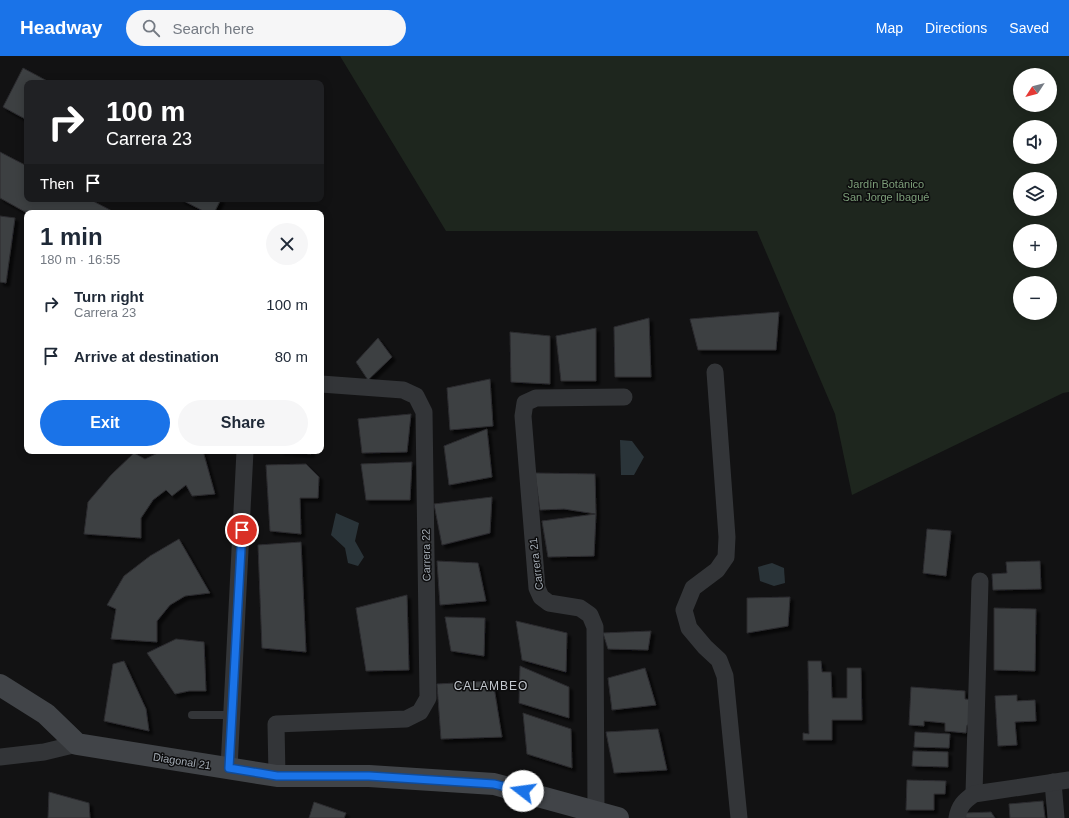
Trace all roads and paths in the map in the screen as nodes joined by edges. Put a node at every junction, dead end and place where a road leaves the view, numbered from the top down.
1 (715, 372) dead end
2 (324, 384) edge
3 (624, 397) dead end
4 (245, 454) edge
5 (980, 581) dead end
6 (0, 685) edge
7 (192, 715) dead end
8 (232, 715) junction
9 (77, 744) junction
10 (0, 757) edge
11 (229, 768) junction
12 (277, 776) junction
13 (1061, 781) edge
14 (974, 794) junction
15 (596, 811) junction
16 (618, 818) edge
17 (739, 818) edge
18 (957, 818) edge
19 (1056, 818) edge

1 - 17 street
2 - 12 street, Carrera 22
3 - 15 street, Carrera 21
4 - 8 street
5 - 14 street
6 - 9 street
7 - 8 lane
8 - 11 street
9 - 10 street
9 - 11 street, Diagonal 21
11 - 12 street, Diagonal 21
12 - 15 street, Diagonal 21
13 - 14 street
13 - 19 street
14 - 18 street
15 - 16 street, Diagonal 21

